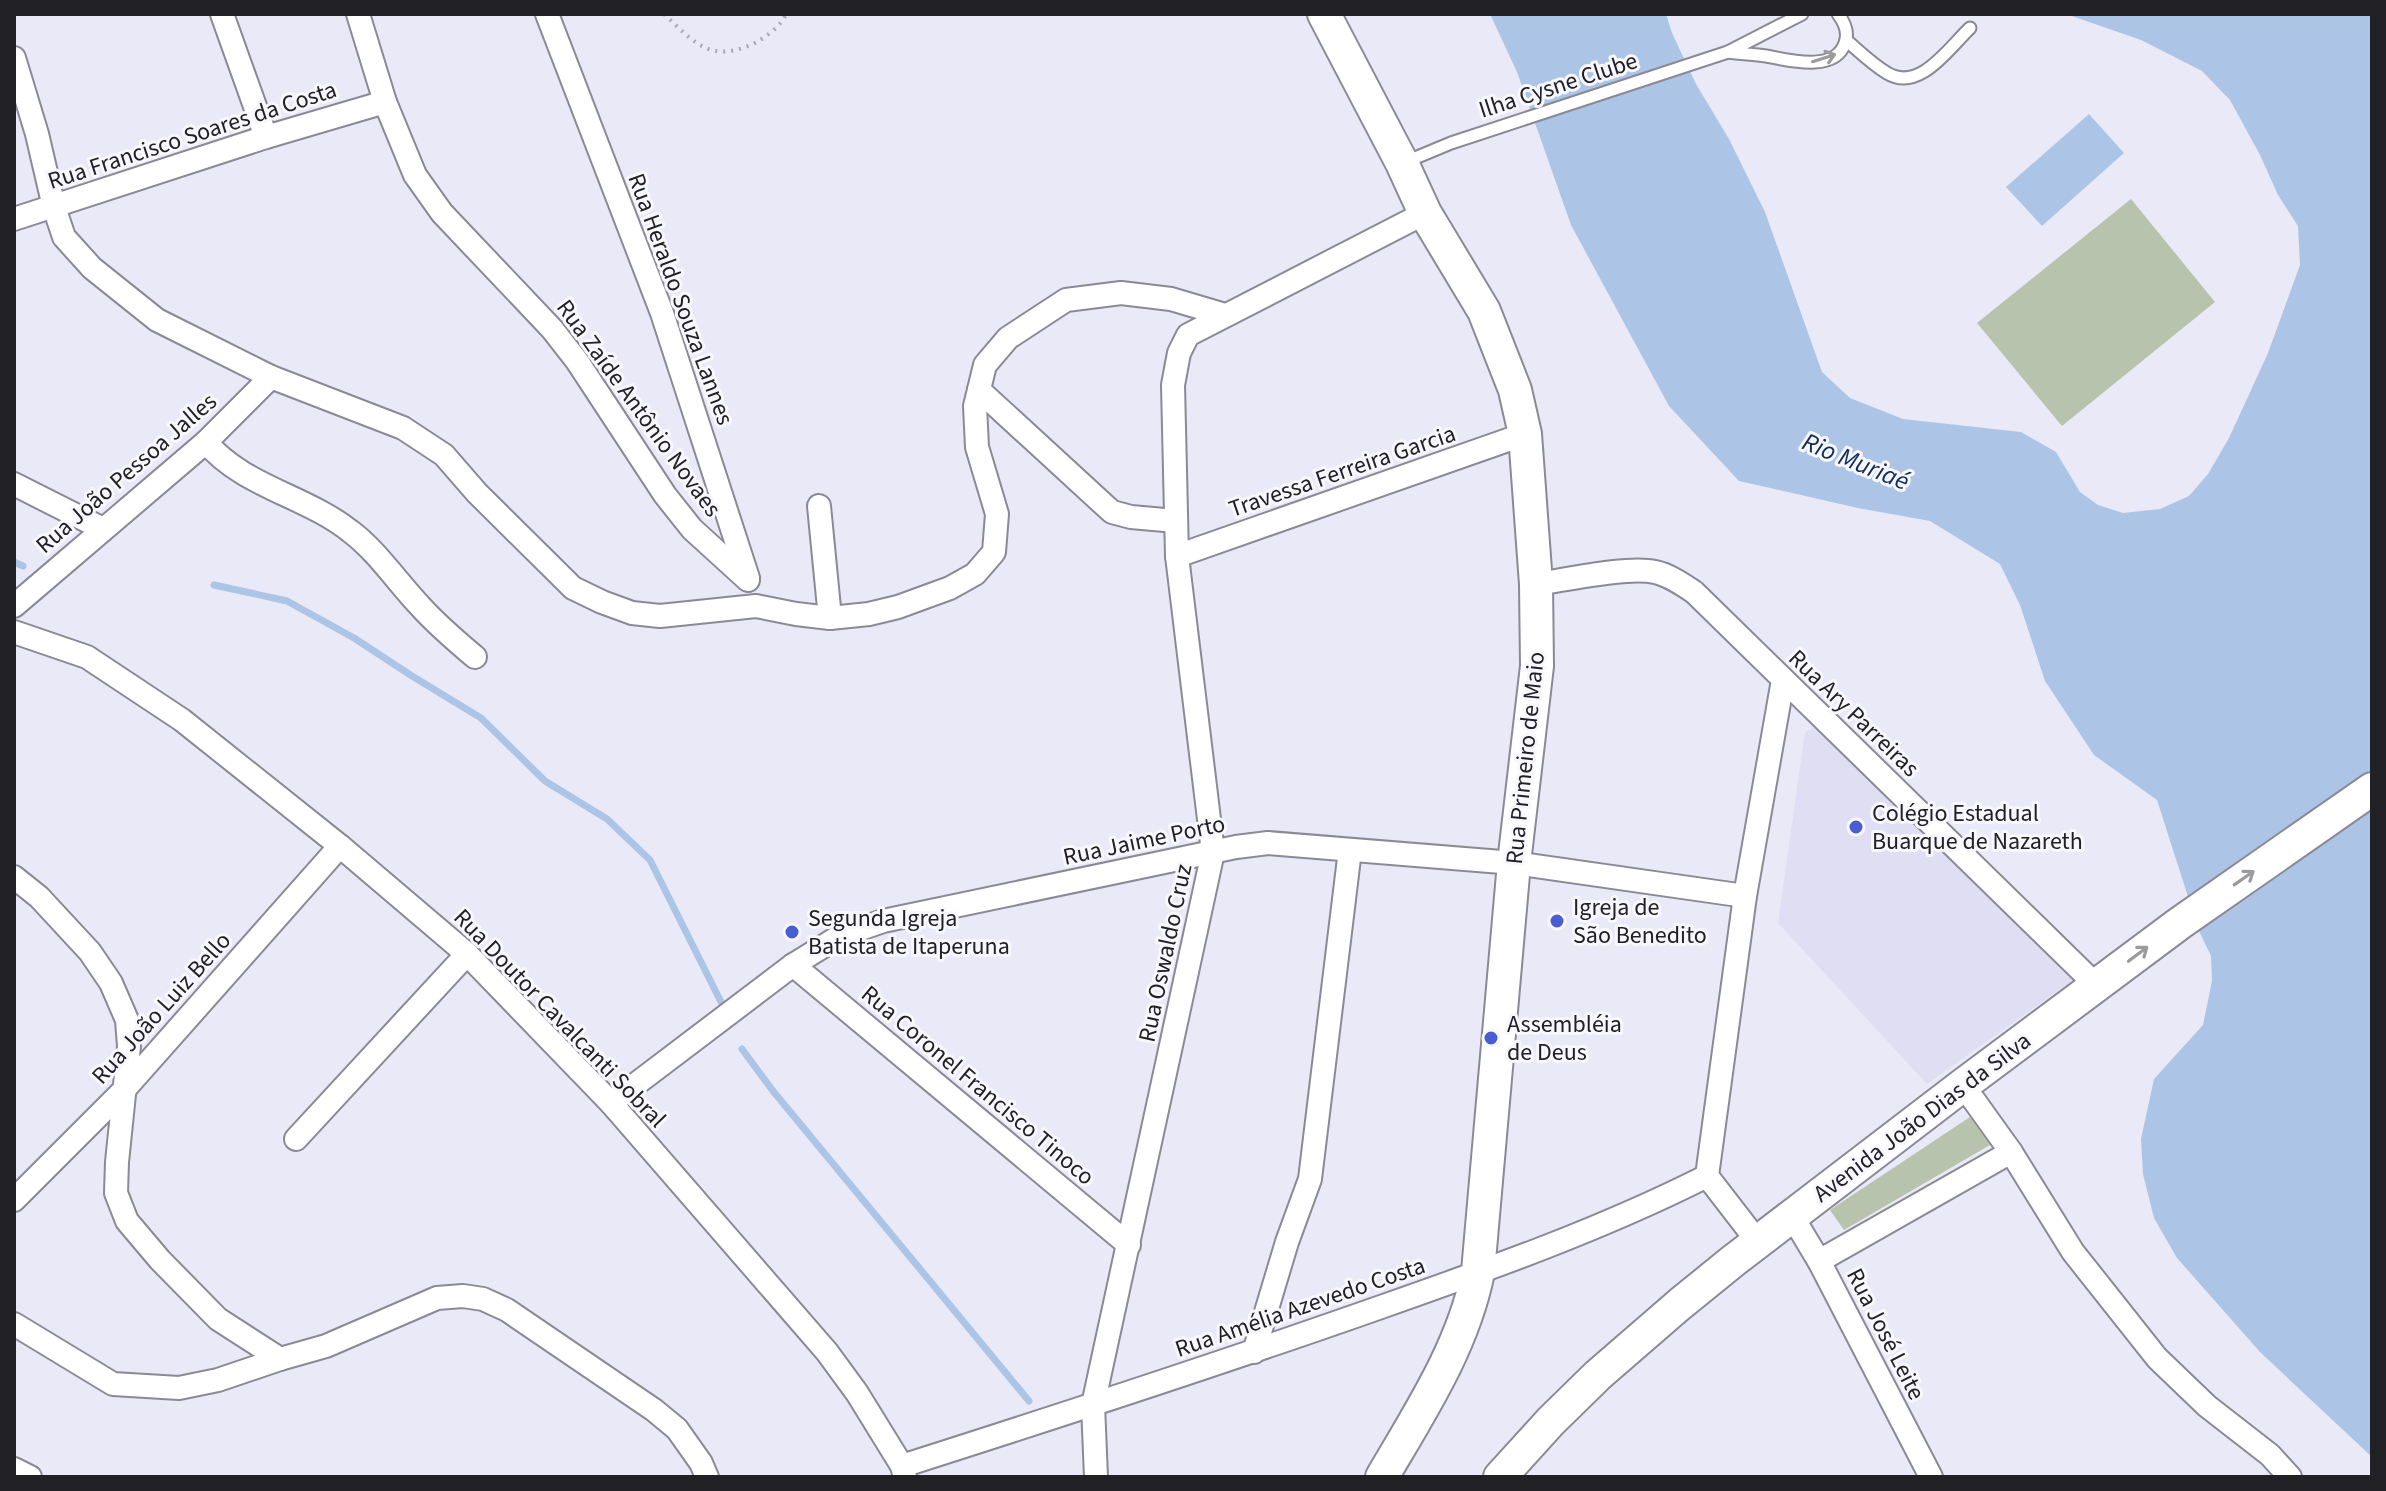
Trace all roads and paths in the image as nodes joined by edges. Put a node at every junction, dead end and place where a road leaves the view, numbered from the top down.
1 (222, 14) edge
2 (358, 14) edge
3 (547, 14) edge
4 (664, 14) edge
5 (786, 14) edge
6 (1324, 14) edge
7 (1802, 14) edge
8 (1838, 14) edge
9 (1970, 28) dead end
10 (1846, 40) junction
11 (1728, 52) junction
12 (14, 58) edge
13 (385, 102) junction
14 (266, 137) junction
15 (1402, 163) junction
16 (54, 207) junction
17 (1425, 213) junction
18 (14, 219) edge
19 (1225, 315) junction
20 (271, 377) junction
21 (979, 390) junction
22 (1525, 434) junction
23 (206, 442) junction
24 (14, 484) edge
25 (819, 506) dead end
26 (1176, 521) junction
27 (103, 529) junction
28 (1177, 556) junction
29 (748, 580) junction
30 (1536, 584) junction
31 (14, 606) edge
32 (756, 606) junction
33 (830, 618) junction
34 (14, 632) edge
35 (475, 657) dead end
36 (1783, 680) junction
37 (2372, 789) edge
38 (340, 846) junction
39 (1350, 850) junction
40 (1213, 852) junction
41 (1514, 863) junction
42 (14, 877) edge
43 (1745, 896) junction
44 (467, 954) junction
45 (793, 965) junction
46 (2096, 985) junction
47 (1963, 1085) junction
48 (123, 1091) junction
49 (611, 1103) junction
50 (296, 1139) dead end
51 (2011, 1152) junction
52 (1707, 1176) junction
53 (14, 1200) edge
54 (1792, 1216) junction
55 (1758, 1242) junction
56 (1129, 1245) junction
57 (1819, 1261) junction
58 (1478, 1272) junction
59 (14, 1324) edge
60 (1254, 1352) junction
61 (280, 1359) junction
62 (1093, 1405) junction
63 (14, 1469) edge
64 (904, 1471) edge
65 (1922, 1474) edge
66 (30, 1477) edge
67 (707, 1477) edge
68 (1096, 1477) edge
69 (1382, 1477) edge
70 (1500, 1477) edge
71 (2290, 1477) edge

1 - 14 street
2 - 13 street, Rua Zaíde Antônio Novaes
3 - 29 street, Rua Heraldo Souza Lannes
4 - 5 path
6 - 15 main road, Rua Primeiro de Maio
7 - 11 lane, Ilha Cysne Clube
8 - 10 lane
9 - 10 lane
11 -> 10 lane, Ilha Cysne Clube
11 - 15 lane, Ilha Cysne Clube
12 - 16 street
13 - 14 street, Rua Francisco Soares da Costa
13 - 29 street, Rua Zaíde Antônio Novaes
14 - 16 street, Rua Francisco Soares da Costa
15 - 17 main road, Rua Primeiro de Maio
16 - 18 street, Rua Francisco Soares da Costa
16 - 20 street
17 - 19 street, Rua Oswaldo Cruz
17 - 22 main road, Rua Primeiro de Maio
19 - 21 street
19 - 26 street, Rua Oswaldo Cruz
20 - 23 street, Rua João Pessoa Jalles
20 - 32 street
21 - 26 street
21 - 33 street
22 - 28 street, Travessa Ferreira Garcia
22 - 30 main road, Rua Primeiro de Maio
23 - 27 street, Rua João Pessoa Jalles
23 - 35 street
24 - 27 street
25 - 33 street
26 - 28 street, Rua Oswaldo Cruz
27 - 31 street, Rua João Pessoa Jalles
28 - 40 street, Rua Oswaldo Cruz
29 - 32 street, Rua Heraldo Souza Lannes
30 - 36 street, Rua Ary Parreiras
30 - 41 main road, Rua Primeiro de Maio
32 - 33 street
34 - 38 street, Rua Doutor Cavalcanti Sobral
36 - 43 street
36 - 46 street, Rua Ary Parreiras
46 -> 37 main road, Avenida João Dias da Silva
38 - 44 street, Rua Doutor Cavalcanti Sobral
38 - 48 street, Rua João Luiz Bello
39 - 40 street, Rua Jaime Porto
39 - 41 street, Rua Jaime Porto
39 - 60 street
40 - 45 street, Rua Jaime Porto
40 - 56 street, Rua Oswaldo Cruz
41 - 43 street, Rua Jaime Porto
41 - 58 main road, Rua Primeiro de Maio
42 - 48 street
43 - 52 street
44 - 49 street, Rua Doutor Cavalcanti Sobral
44 - 50 street
45 - 49 street, Rua Jaime Porto
45 - 56 street, Rua Coronel Francisco Tinoco
46 - 47 main road, Avenida João Dias da Silva
47 - 51 street
47 - 54 main road, Avenida João Dias da Silva
48 - 53 street, Rua João Luiz Bello
48 - 61 street
49 - 64 street, Rua Doutor Cavalcanti Sobral
51 - 57 street
51 - 71 street
52 - 55 street
52 - 58 street, Rua Amélia Azevedo Costa
54 - 55 main road, Avenida João Dias da Silva
54 - 57 street, Rua José Leite
55 - 70 main road, Avenida João Dias da Silva
56 - 62 street, Rua Oswaldo Cruz
57 - 65 street, Rua José Leite
58 - 60 street, Rua Amélia Azevedo Costa
58 - 69 main road, Rua Primeiro de Maio
59 - 61 street
60 - 62 street, Rua Amélia Azevedo Costa
61 - 67 street
62 - 64 street, Rua Amélia Azevedo Costa
62 - 68 street, Rua Oswaldo Cruz
63 - 66 street

